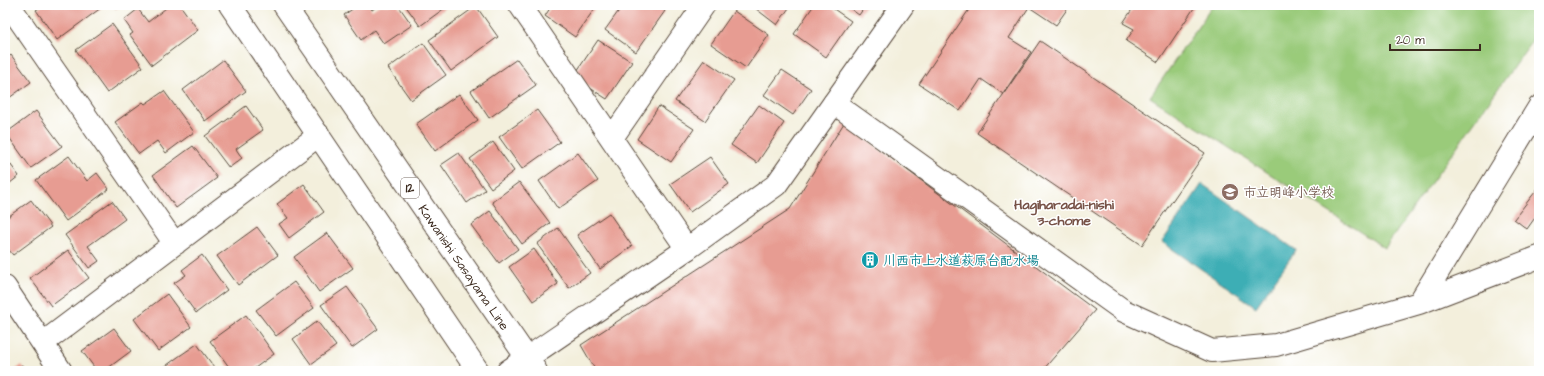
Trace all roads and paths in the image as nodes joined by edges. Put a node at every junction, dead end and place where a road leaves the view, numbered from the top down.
1 (9, 5) edge
2 (230, 5) edge
3 (284, 5) edge
4 (704, 5) edge
5 (903, 5) edge
6 (523, 6) edge
7 (834, 103) junction
8 (1539, 107) edge
9 (319, 135) junction
10 (612, 138) junction
11 (175, 244) junction
12 (687, 248) junction
13 (1539, 258) edge
14 (5, 287) edge
15 (1419, 303) junction
16 (43, 343) junction
17 (532, 365) edge
18 (61, 371) edge
19 (478, 371) edge
20 (508, 371) edge

1 - 11 street
2 - 9 street
3 - 17 street, Kawanishi Sasayama Line / 12
4 - 10 street
5 - 7 street
6 - 10 street
7 - 12 street
7 - 15 street
8 - 15 street
9 - 11 street
9 - 19 street
10 - 12 street
11 - 16 street
12 - 17 street
13 - 15 street
14 - 16 street
16 - 18 street
17 - 20 street

